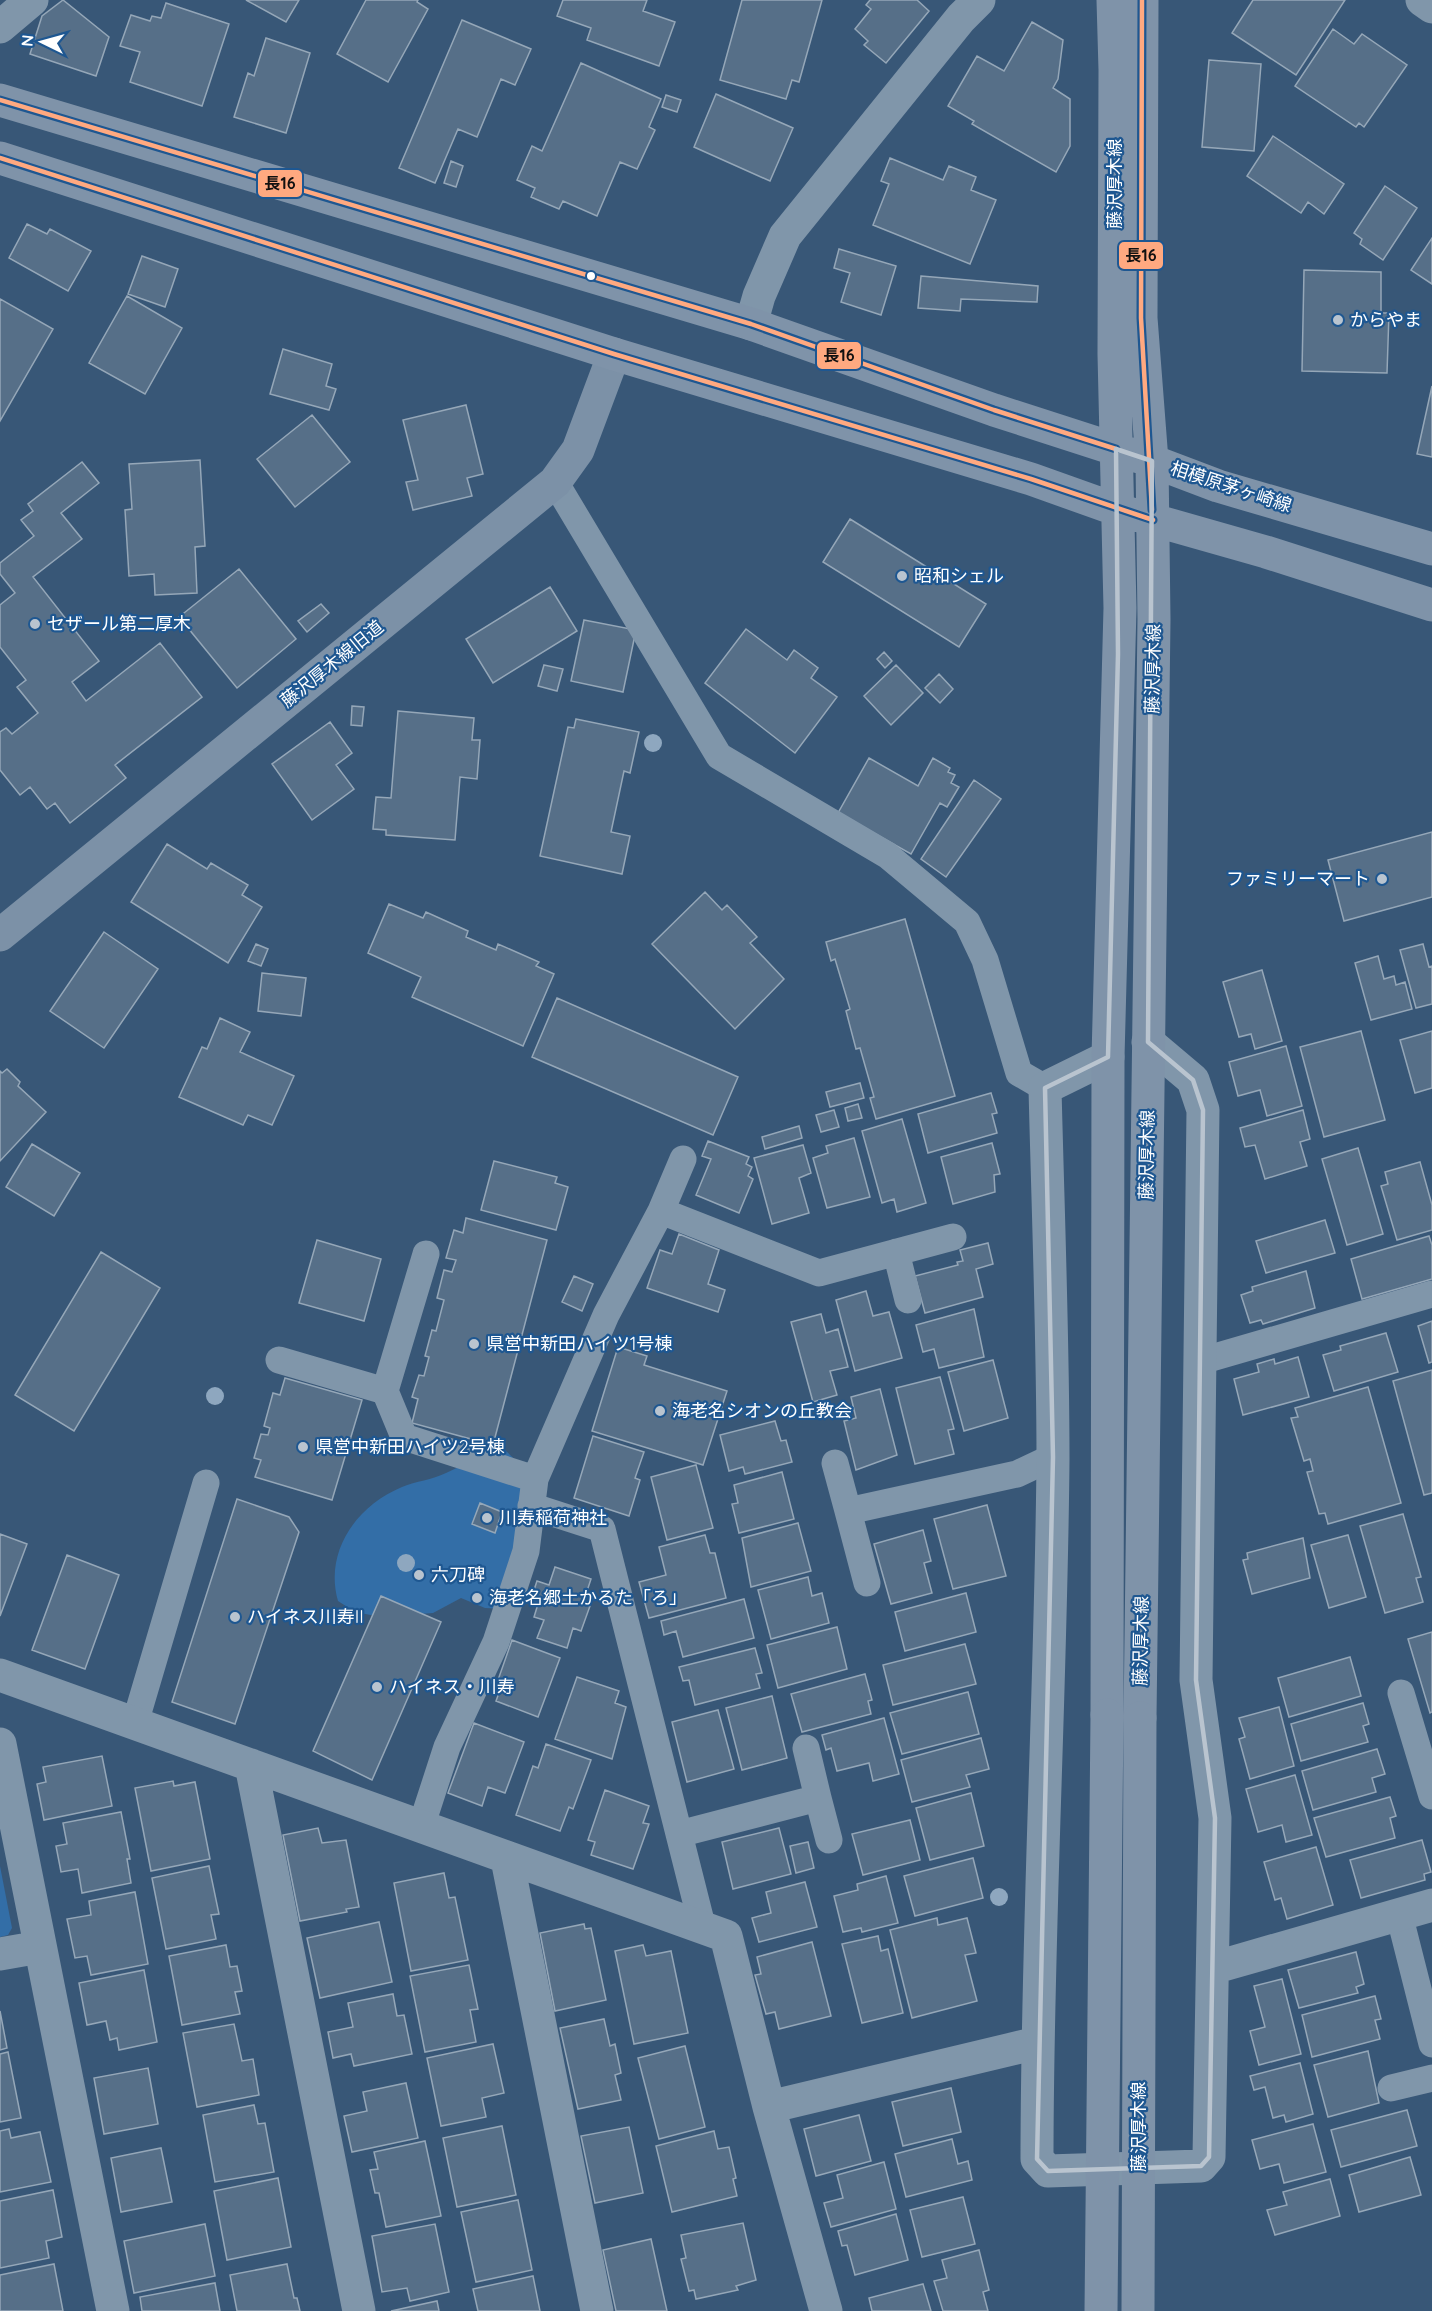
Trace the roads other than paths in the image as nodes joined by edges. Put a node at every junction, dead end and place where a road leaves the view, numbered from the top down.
1 (32, 0) edge
2 (980, 0) edge
3 (1113, 0) edge
4 (1142, 0) edge
5 (1422, 0) edge
6 (1432, 7) edge
7 (0, 27) edge
8 (0, 100) edge
9 (0, 158) edge
10 (751, 324) junction
11 (614, 354) junction
12 (1116, 449) junction
13 (1152, 461) junction
14 (555, 482) junction
15 (1118, 510) junction
16 (1153, 520) junction
17 (1432, 549) edge
18 (1432, 605) edge
19 (0, 935) edge
20 (1148, 1042) junction
21 (1108, 1058) junction
22 (1045, 1088) junction
23 (683, 1159) dead end
24 (661, 1211) junction
25 (953, 1237) dead end
26 (896, 1252) junction
27 (426, 1254) dead end
28 (1432, 1294) edge
29 (908, 1300) dead end
30 (279, 1360) dead end
31 (1201, 1361) junction
32 (385, 1391) junction
33 (1053, 1458) junction
34 (835, 1463) dead end
35 (535, 1479) junction
36 (206, 1483) dead end
37 (531, 1506) junction
38 (848, 1511) junction
39 (867, 1583) dead end
40 (0, 1675) edge
41 (1401, 1693) dead end
42 (135, 1723) junction
43 (0, 1744) edge
44 (806, 1748) dead end
45 (1426, 1757) edge
46 (251, 1765) junction
47 (1432, 1796) edge
48 (818, 1798) junction
49 (421, 1827) junction
50 (679, 1834) junction
51 (828, 1840) dead end
52 (507, 1859) junction
53 (1432, 1905) edge
54 (1399, 1914) junction
55 (703, 1929) junction
56 (40, 1947) junction
57 (0, 1954) edge
58 (1213, 1968) junction
59 (1036, 2043) junction
60 (1432, 2044) edge
61 (1432, 2078) edge
62 (1391, 2088) dead end
63 (769, 2107) junction
64 (113, 2311) edge
65 (359, 2311) edge
66 (597, 2311) edge
67 (826, 2311) edge
68 (1101, 2311) edge
69 (1138, 2311) edge

1 - 7 street
2 - 10 street
3 - 12 main road, 藤沢厚木線
4 - 13 main road, 藤沢厚木線
5 - 6 street
8 - 10 main road, 相模原茅ヶ崎線
9 - 11 main road
10 - 12 main road, 相模原茅ヶ崎線
11 - 14 street, 藤沢厚木線旧道
11 - 15 main road
12 - 13 main road, 相模原茅ヶ崎線
12 - 15 main road, 藤沢厚木線
13 - 16 main road, 藤沢厚木線
13 - 17 main road, 相模原茅ヶ崎線
14 - 19 street, 藤沢厚木線旧道
14 - 22 lane
15 - 16 main road
15 - 21 main road, 藤沢厚木線
16 - 18 main road
16 - 20 main road, 藤沢厚木線
20 - 31 street
20 - 69 main road, 藤沢厚木線, bridge
21 - 22 street
21 - 68 main road, 藤沢厚木線, bridge
22 - 33 street
23 - 24 lane
24 - 26 lane
24 - 35 lane
25 - 26 lane
26 - 29 lane
27 - 32 lane
28 - 31 lane
30 - 32 lane
31 - 58 street
32 - 35 lane
33 - 38 lane
33 - 59 street
34 - 38 lane
35 - 37 lane
36 - 42 lane
37 - 49 lane
37 - 50 lane
38 - 39 lane
40 - 42 street
41 - 45 lane
42 - 46 street
43 - 56 street
44 - 48 lane
45 - 47 lane
46 - 49 street
46 - 65 street
48 - 50 lane
48 - 51 lane
49 - 52 street
50 - 55 lane
52 - 55 street
52 - 66 street
53 - 54 street
54 - 58 street
54 - 60 lane
55 - 63 street
56 - 57 street
56 - 64 street
58 - 59 street
59 - 63 street
61 - 62 lane
63 - 67 street

